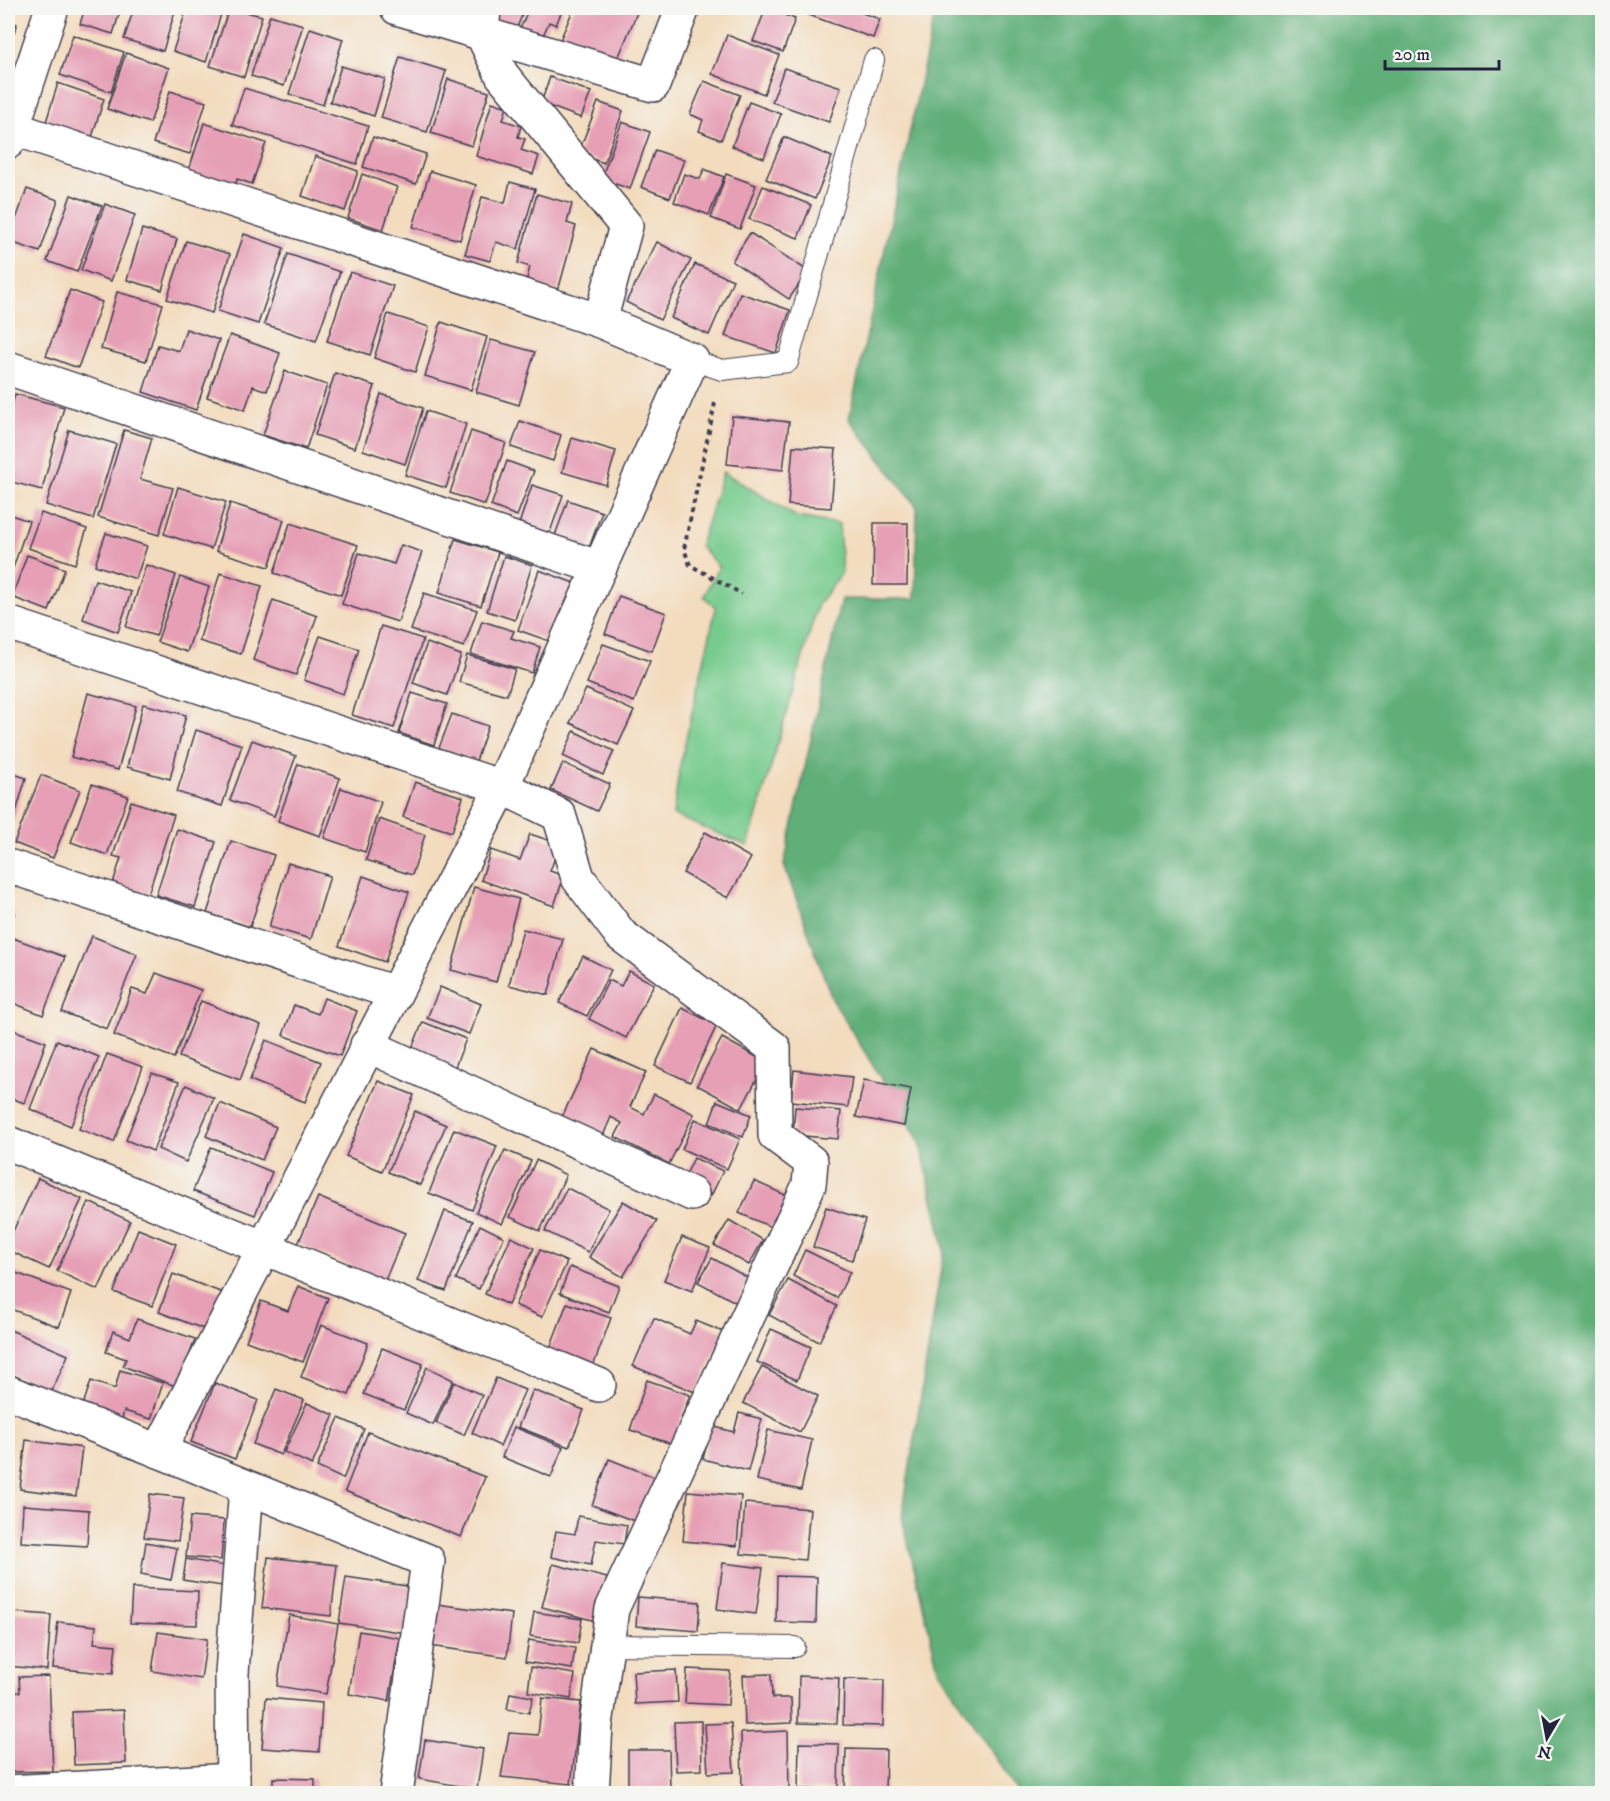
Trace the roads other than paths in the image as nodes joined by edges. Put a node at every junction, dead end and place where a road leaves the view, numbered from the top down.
1 (52, 8) edge
2 (397, 8) edge
3 (683, 8) edge
4 (483, 21) edge
5 (874, 60) dead end
6 (10, 135) edge
7 (600, 321) junction
8 (707, 365) junction
9 (8, 368) edge
10 (600, 568) junction
11 (8, 623) edge
12 (502, 787) junction
13 (8, 866) edge
14 (395, 993) junction
15 (368, 1045) junction
16 (8, 1143) edge
17 (692, 1194) dead end
18 (264, 1246) junction
19 (599, 1385) dead end
20 (8, 1392) edge
21 (159, 1451) junction
22 (246, 1487) junction
23 (607, 1645) junction
24 (795, 1647) dead end
25 (233, 1787) edge
26 (59, 1791) edge
27 (8, 1792) edge
28 (396, 1794) edge
29 (592, 1794) edge

1 - 6 street
2 - 4 street
3 - 4 street
4 - 7 street
5 - 8 lane
6 - 7 street
7 - 8 street
8 - 10 street
9 - 10 street
10 - 12 street
11 - 12 street
12 - 14 street
12 - 23 street
13 - 14 street
14 - 15 street
15 - 17 street
15 - 18 street
16 - 18 street
18 - 19 street
18 - 21 street
20 - 21 street
21 - 22 street
22 - 25 street
22 - 28 street
23 - 24 lane
23 - 29 street
25 - 26 street
26 - 27 street

